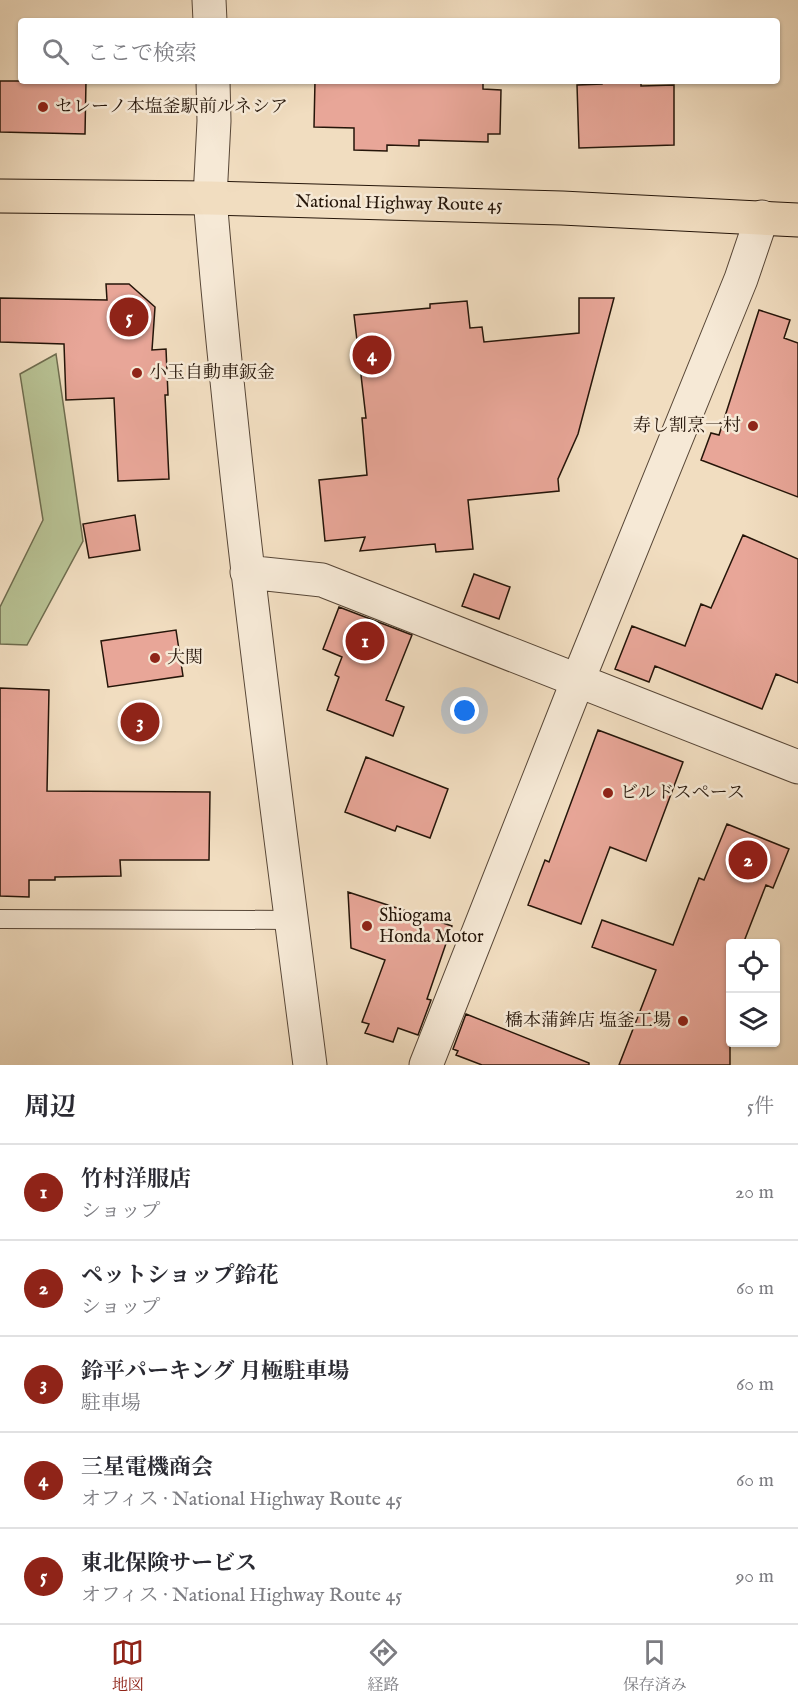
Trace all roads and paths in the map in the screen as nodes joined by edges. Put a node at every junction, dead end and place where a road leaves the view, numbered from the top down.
1 (209, 0) edge
2 (210, 18) edge
3 (213, 84) edge
4 (0, 196) edge
5 (210, 198) junction
6 (762, 217) junction
7 (798, 220) edge
8 (247, 572) junction
9 (578, 680) junction
10 (798, 767) edge
11 (0, 919) edge
12 (291, 920) junction
13 (310, 1065) edge
14 (426, 1065) edge

1 - 2 street
3 - 5 street
4 - 5 highway, National Highway Route 45
5 - 6 highway, National Highway Route 45
5 - 8 street
6 - 7 highway, National Highway Route 45
6 - 9 street
8 - 9 street
8 - 12 street
9 - 10 street
9 - 14 street
11 - 12 lane
12 - 13 street

